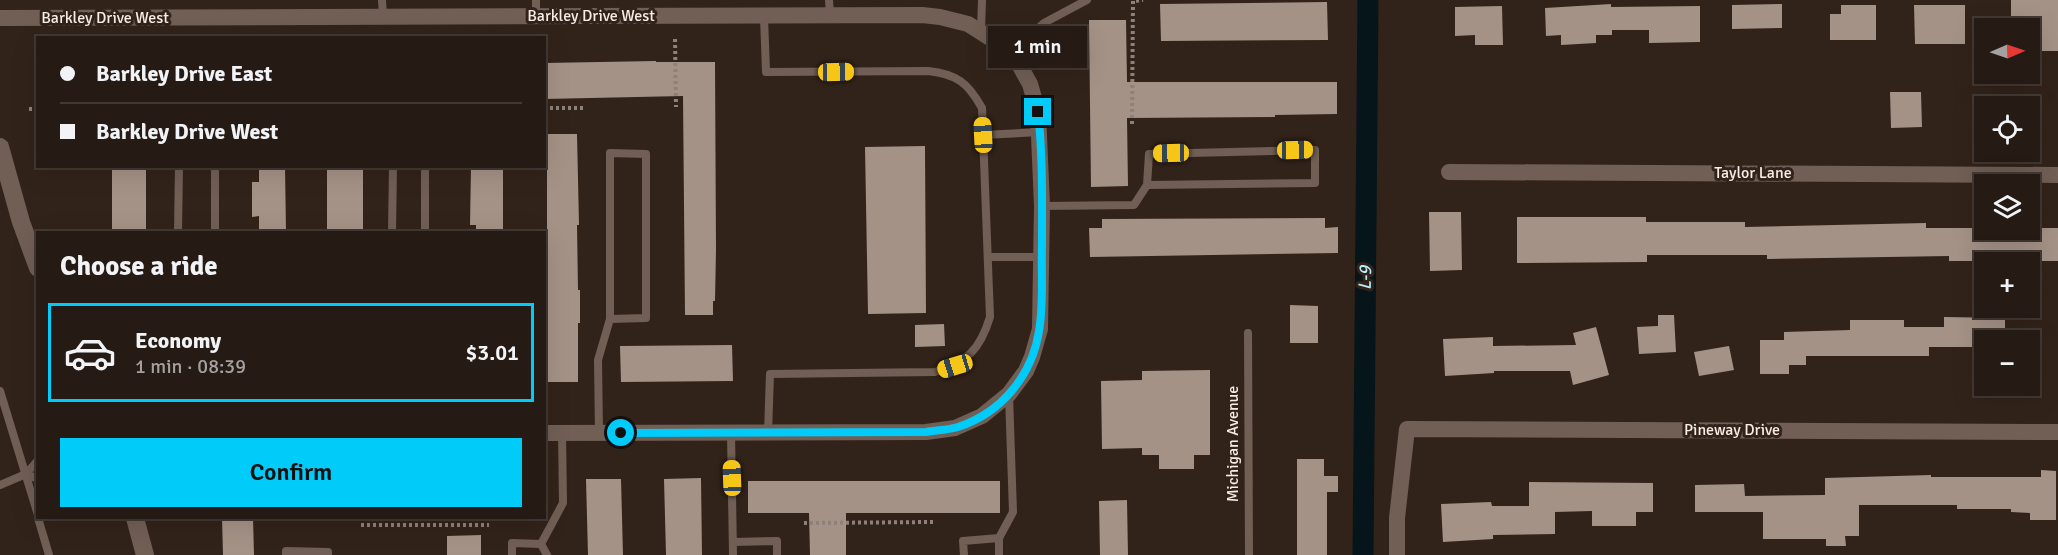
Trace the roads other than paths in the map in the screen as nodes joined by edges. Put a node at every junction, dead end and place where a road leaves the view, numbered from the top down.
1 (382, 0) edge
2 (982, 0) edge
3 (1087, 0) edge
4 (536, 8) edge
5 (829, 8) edge
6 (764, 16) junction
7 (383, 17) junction
8 (0, 18) edge
9 (981, 31) junction
10 (1012, 52) junction
11 (1040, 132) junction
12 (983, 135) junction
13 (0, 147) edge
14 (179, 168) edge
15 (215, 168) edge
16 (393, 168) edge
17 (425, 168) edge
18 (1449, 172) dead end
19 (2058, 175) edge
20 (1147, 185) junction
21 (1042, 206) junction
22 (178, 231) edge
23 (215, 231) edge
24 (392, 231) edge
25 (425, 231) edge
26 (988, 257) junction
27 (1041, 257) junction
28 (36, 263) edge
29 (610, 319) junction
30 (1248, 333) dead end
31 (0, 391) edge
32 (1009, 394) junction
33 (768, 432) junction
34 (2058, 432) edge
35 (546, 433) edge
36 (562, 433) junction
37 (599, 433) junction
38 (731, 433) junction
39 (36, 462) edge
40 (26, 474) junction
41 (36, 478) edge
42 (0, 485) edge
43 (36, 509) edge
44 (39, 519) edge
45 (135, 519) edge
46 (999, 538) junction
47 (733, 542) junction
48 (541, 544) junction
49 (49, 555) edge
50 (145, 555) edge
51 (286, 555) edge
52 (328, 555) edge
53 (512, 555) edge
54 (547, 555) edge
55 (734, 555) edge
56 (777, 555) edge
57 (964, 555) edge
58 (999, 555) edge
59 (1249, 555) edge
60 (1398, 555) edge

1 - 7 lane
2 - 9 lane
3 - 10 lane
4 - 6 street, Barkley Drive West
4 - 7 street, Barkley Drive West
5 - 6 street, Barkley Drive West
5 - 9 street, Barkley Drive West
6 - 12 lane
7 - 8 street, Barkley Drive West
9 - 10 street, Barkley Drive West
10 - 11 street, Barkley Drive West
11 - 12 lane
11 - 21 street, Barkley Drive West
12 - 26 lane
13 - 28 street
14 - 22 lane
15 - 23 lane
16 - 24 lane
17 - 25 lane
18 - 19 street, Taylor Lane
20 - 20 lane
20 - 21 lane
21 - 27 street, Barkley Drive West
26 - 27 lane
26 - 33 lane
27 - 32 street, Barkley Drive West
29 - 29 lane
29 - 37 lane
30 - 59 lane, Michigan Avenue
31 - 40 lane
32 - 33 street, Barkley Drive West
32 - 46 lane
33 - 38 street, Barkley Drive West
34 - 60 street, Pineway Drive
35 - 36 street, Barkley Drive West
36 - 37 street, Barkley Drive West
36 - 48 lane
37 - 38 street, Barkley Drive West
38 - 47 lane
39 - 40 lane
40 - 41 lane
40 - 42 lane
40 - 43 lane
44 - 49 lane
45 - 50 street
46 - 57 lane
46 - 58 lane
47 - 55 lane
47 - 56 lane
48 - 53 lane
48 - 54 lane
51 - 52 lane

